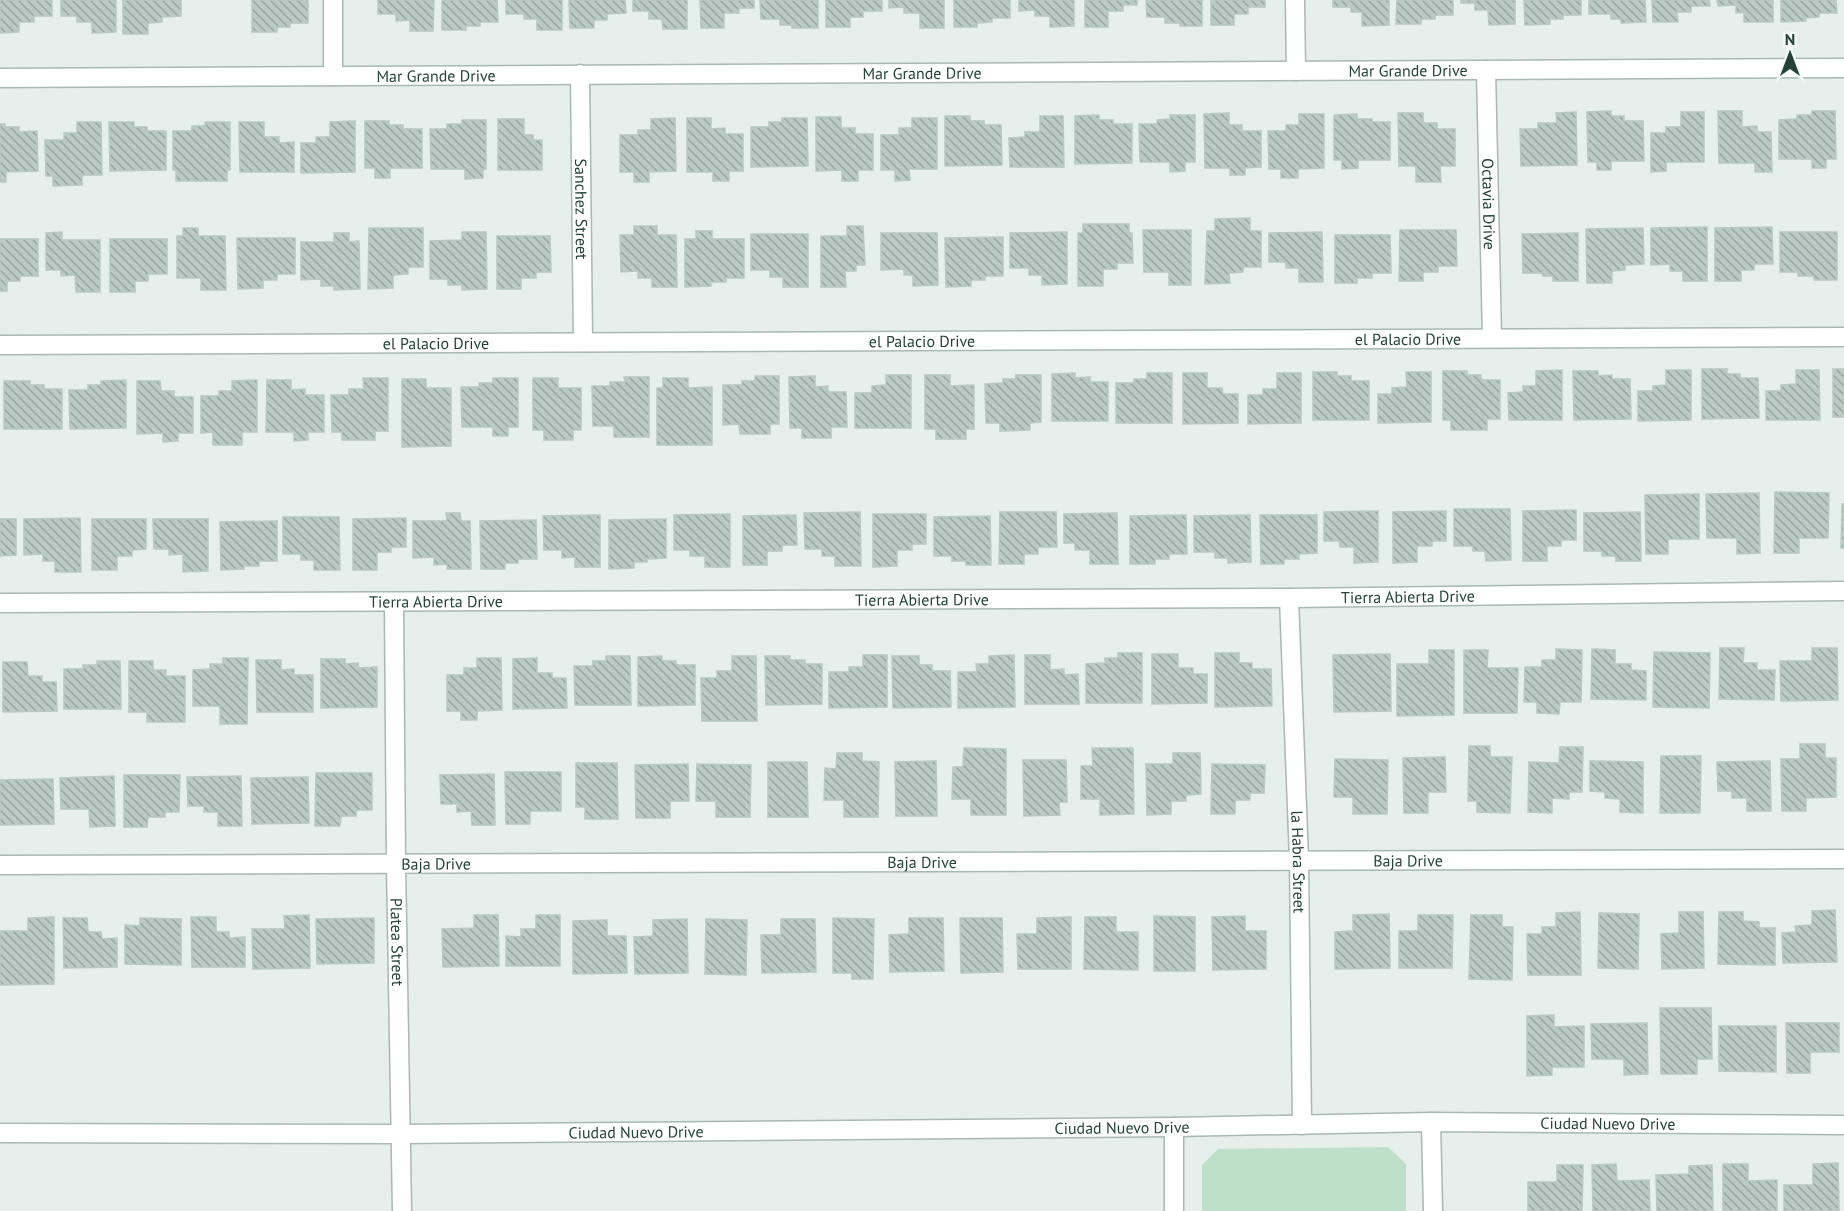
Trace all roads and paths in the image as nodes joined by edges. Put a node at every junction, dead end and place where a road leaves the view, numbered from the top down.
1 (333, 0) edge
2 (1295, 0) edge
3 (1844, 68) edge
4 (1486, 70) junction
5 (1296, 71) junction
6 (580, 74) junction
7 (333, 75) junction
8 (0, 78) edge
9 (1844, 337) edge
10 (1492, 338) junction
11 (583, 342) junction
12 (0, 345) edge
13 (1844, 591) edge
14 (1289, 598) junction
15 (394, 602) junction
16 (0, 603) edge
17 (1844, 859) edge
18 (1299, 860) junction
19 (396, 864) junction
20 (0, 865) edge
21 (1431, 1122) junction
22 (1302, 1125) junction
23 (1844, 1125) edge
24 (1174, 1127) junction
25 (0, 1133) edge
26 (400, 1134) junction
27 (402, 1211) edge
28 (1174, 1211) edge
29 (1433, 1211) edge

1 - 7 street
2 - 5 street
3 - 4 street, Mar Grande Drive
4 - 5 street, Mar Grande Drive
4 - 10 street, Octavia Drive
5 - 6 street, Mar Grande Drive
6 - 7 street, Mar Grande Drive
6 - 11 street, Sanchez Street
7 - 8 street, Mar Grande Drive
9 - 10 street, el Palacio Drive
10 - 11 street, el Palacio Drive
11 - 12 street, el Palacio Drive
13 - 14 street, Tierra Abierta Drive
14 - 15 street, Tierra Abierta Drive
14 - 18 street, la Habra Street
15 - 16 street, Tierra Abierta Drive
15 - 19 street, Platea Street
17 - 18 street, Baja Drive
18 - 19 street, Baja Drive
18 - 22 street, la Habra Street
19 - 20 street, Baja Drive
19 - 26 street, Platea Street
21 - 22 street, Ciudad Nuevo Drive
21 - 23 street, Ciudad Nuevo Drive
21 - 29 street
22 - 24 street, Ciudad Nuevo Drive
24 - 26 street, Ciudad Nuevo Drive
24 - 28 street
25 - 26 street, Ciudad Nuevo Drive
26 - 27 street, Platea Street

